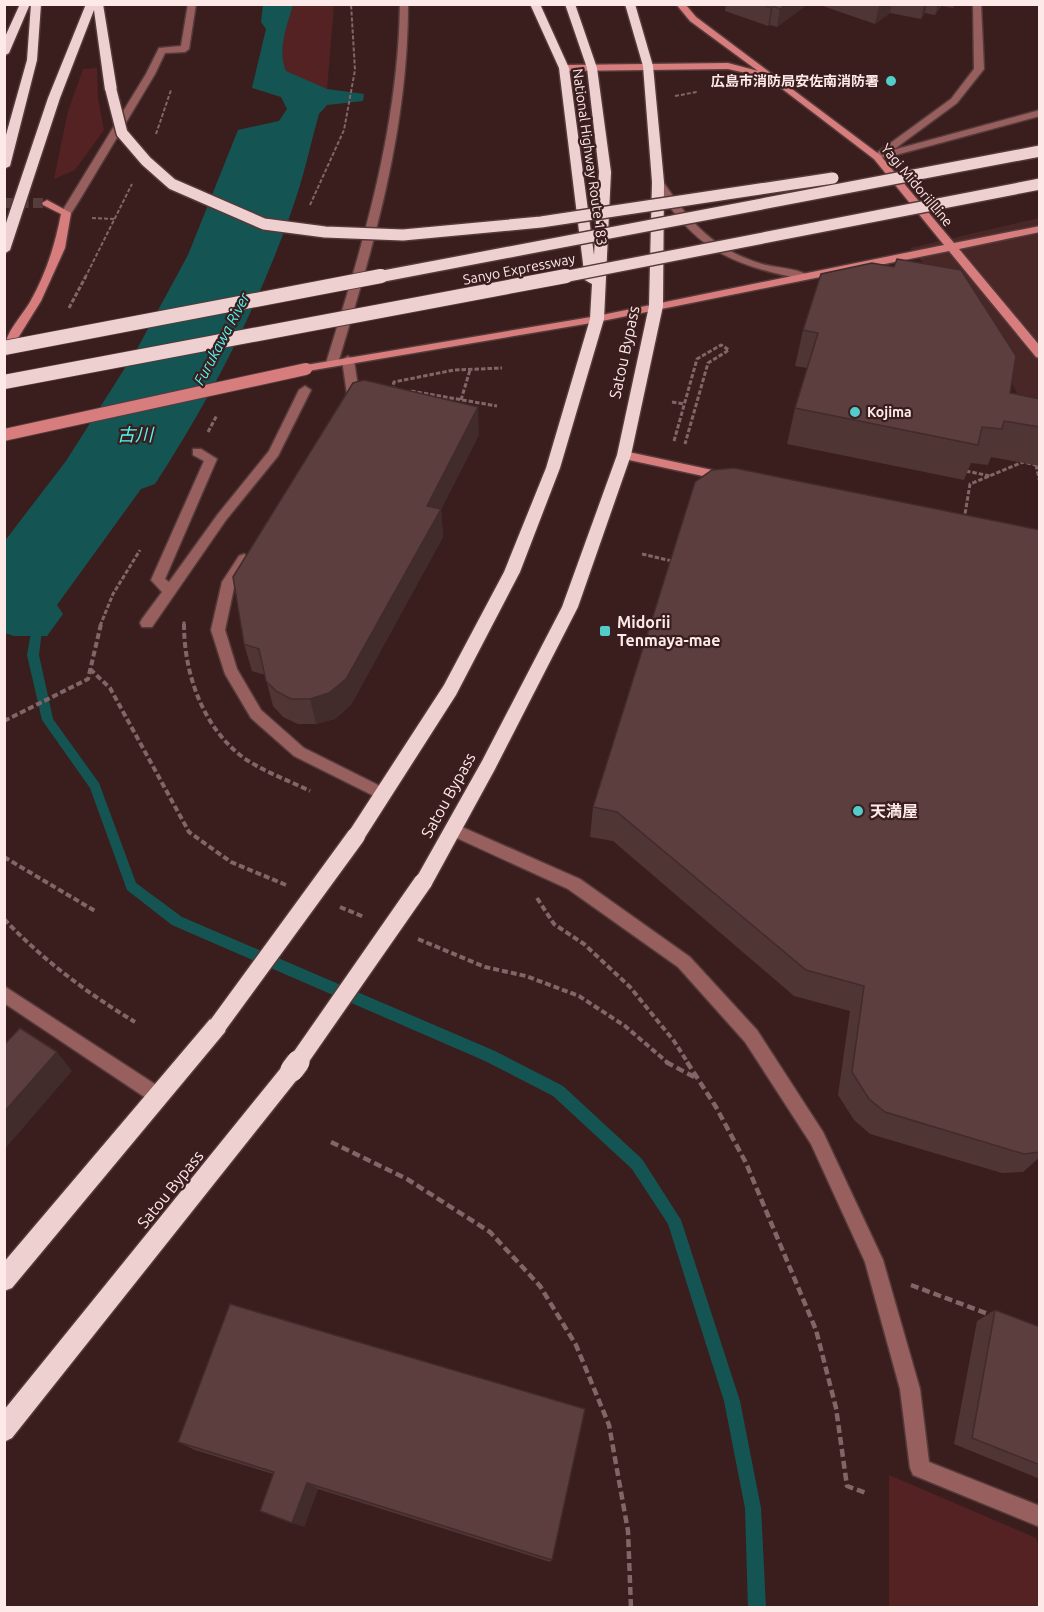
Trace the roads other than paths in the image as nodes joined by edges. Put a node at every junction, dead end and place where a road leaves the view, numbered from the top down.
1 (25, 4) edge
2 (36, 4) edge
3 (90, 4) edge
4 (98, 4) edge
5 (192, 4) edge
6 (404, 4) edge
7 (536, 4) edge
8 (570, 4) edge
9 (630, 4) edge
10 (681, 4) edge
11 (977, 4) edge
12 (4, 53) edge
13 (648, 66) junction
14 (564, 68) junction
15 (592, 68) junction
16 (772, 77) junction
17 (1040, 113) edge
18 (1040, 149) edge
19 (877, 157) junction
20 (4, 166) edge
21 (658, 182) junction
22 (1040, 184) edge
23 (47, 203) tunnel mouth
24 (66, 213) junction
25 (1040, 229) edge
26 (951, 247) junction
27 (4, 250) edge
28 (805, 277) junction
29 (656, 306) junction
30 (404, 308) junction
31 (597, 319) junction
32 (4, 350) edge
33 (1040, 354) edge
34 (348, 360) junction
35 (332, 363) junction
36 (4, 382) edge
37 (305, 390) dead end
38 (4, 395) edge
39 (340, 414) edge
40 (4, 435) edge
41 (197, 452) dead end
42 (624, 455) junction
43 (742, 481) edge
44 (255, 543) edge
45 (169, 591) junction
46 (147, 623) dead end
47 (383, 794) junction
48 (453, 829) junction
49 (4, 993) edge
50 (158, 1096) junction
51 (4, 1280) edge
52 (4, 1430) edge
53 (1040, 1517) edge

1 - 12 highway
2 - 20 highway
3 - 27 highway
4 - 18 highway, bridge
5 - 24 street
6 - 35 street
7 - 14 highway, National Highway Route 183
8 - 15 highway, Satou Bypass
9 - 13 highway, Satou Bypass
10 - 16 street
11 - 19 street
13 - 15 street, Yagi Midorii Line
13 - 16 street, Yagi Midorii Line
13 - 21 highway, Satou Bypass
14 - 15 street, Yagi Midorii Line
14 - 31 highway, National Highway Route 183
15 - 31 highway, Satou Bypass
16 - 19 street, Yagi Midorii Line
17 - 19 street
18 - 32 highway, Sanyo Expressway, bridge
19 - 26 street, Yagi Midorii Line
21 - 28 street
21 - 29 highway, Satou Bypass
22 - 30 highway, Sanyo Expressway, bridge
23 - 24 street
24 - 32 street
25 - 26 street
26 - 28 street
26 - 33 street, Yagi Midorii Line
28 - 29 street
29 - 31 street
29 - 42 highway, Satou Bypass
30 - 36 highway, Sanyo Expressway, bridge
30 - 38 highway, bridge
31 - 34 street
31 - 47 highway, Satou Bypass
34 - 35 street
34 - 39 street
35 - 40 street, bridge
37 - 45 street
41 - 45 street
42 - 43 street
42 - 48 highway, Satou Bypass
44 - 47 street
45 - 46 street
47 - 50 highway, Satou Bypass, bridge
48 - 52 highway, Satou Bypass, bridge
48 - 53 street
49 - 50 street
50 - 51 highway, Satou Bypass

